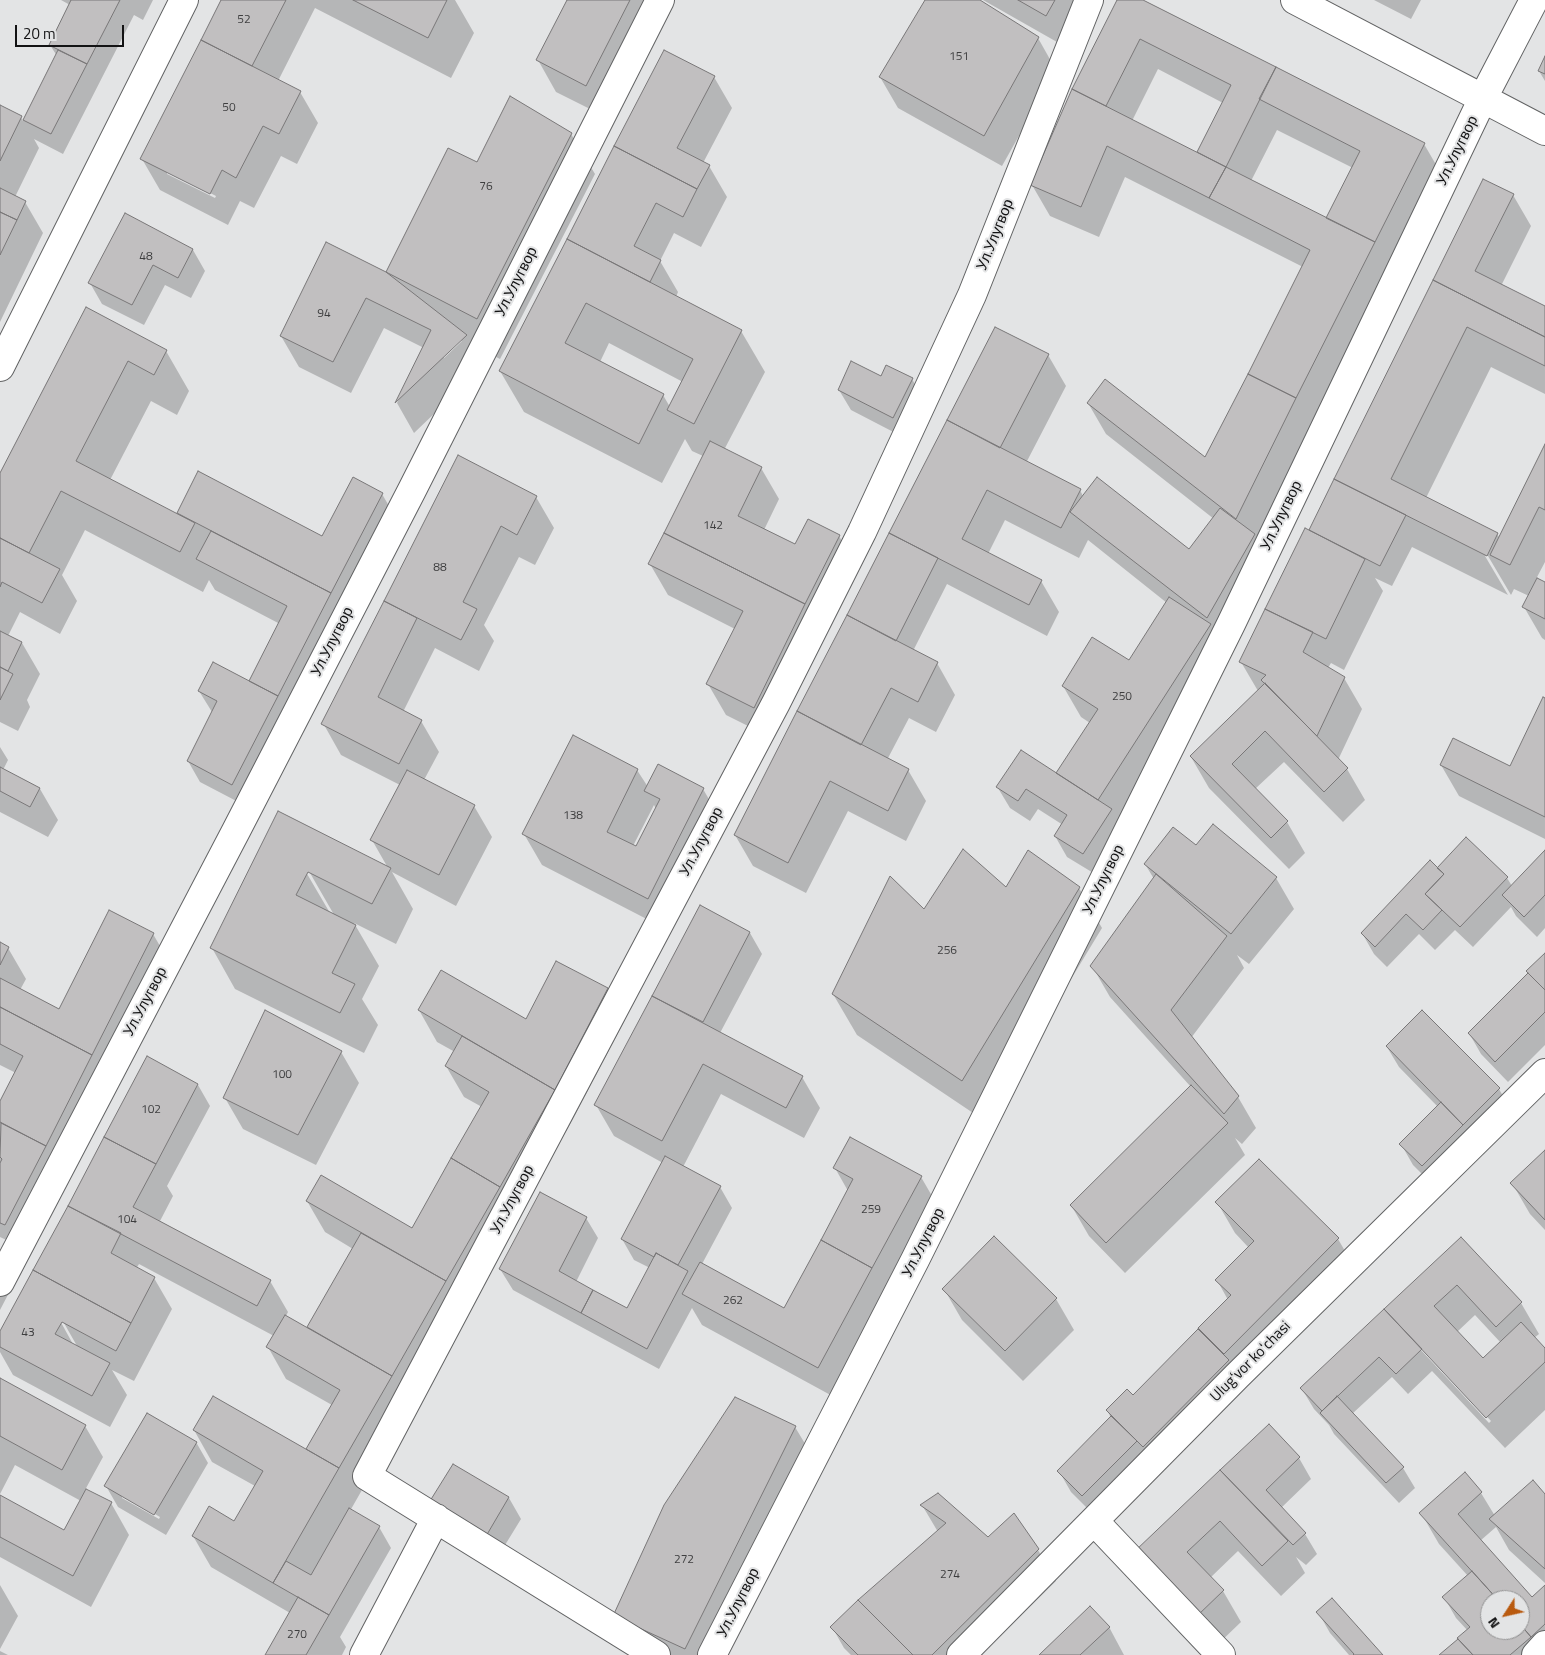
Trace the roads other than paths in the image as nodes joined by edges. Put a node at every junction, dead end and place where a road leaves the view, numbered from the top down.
1 (184, 0) edge
2 (660, 0) edge
3 (1089, 0) edge
4 (1295, 0) edge
5 (1534, 0) edge
6 (1483, 98) junction
7 (1545, 131) edge
8 (0, 368) edge
9 (1545, 1073) edge
10 (0, 1282) edge
11 (436, 1518) junction
12 (1094, 1521) junction
13 (1545, 1646) edge
14 (364, 1655) edge
15 (656, 1655) edge
16 (712, 1655) edge
17 (960, 1655) edge
18 (1221, 1655) edge
19 (1536, 1655) edge

1 - 8 street
2 - 10 street, Ул.Улугвор
3 - 11 street, Ул.Улугвор
4 - 6 street, Ул.Улугвор
5 - 6 street, Ул.Улугвор
6 - 7 street, Ул.Улугвор
6 - 16 street, Ул.Улугвор
9 - 12 street, Ulugʻvor koʻchasi
11 - 14 street
11 - 15 street
12 - 17 street, Ulugʻvor koʻchasi
12 - 18 street
13 - 19 street

